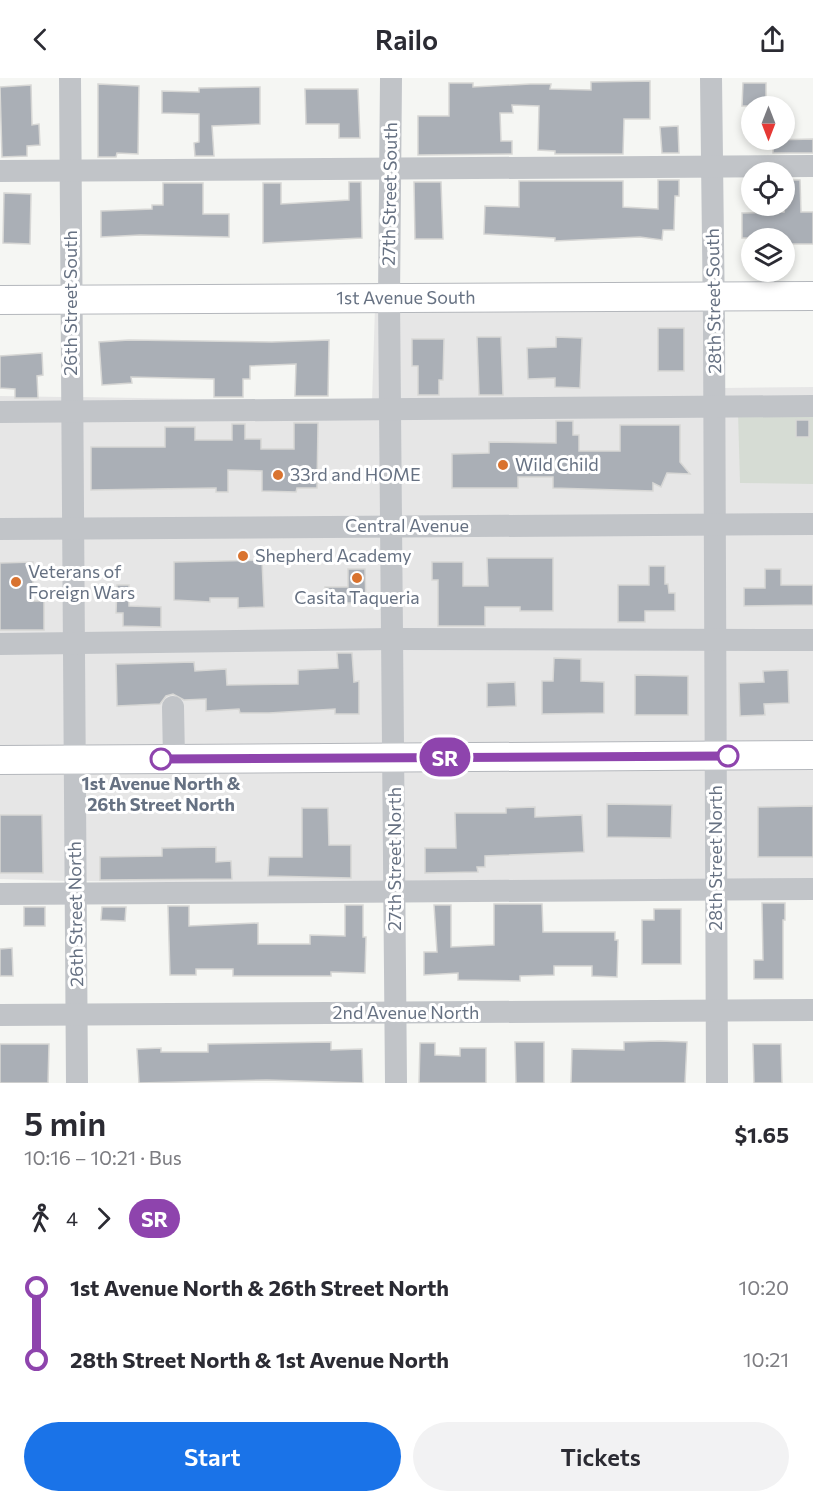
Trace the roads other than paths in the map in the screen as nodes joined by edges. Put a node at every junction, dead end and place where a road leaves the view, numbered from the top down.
1 (70, 78) edge
2 (391, 78) edge
3 (711, 78) edge
4 (813, 166) edge
5 (712, 167) junction
6 (390, 169) junction
7 (0, 171) edge
8 (71, 171) junction
9 (714, 296) junction
10 (813, 296) edge
11 (389, 298) junction
12 (0, 300) edge
13 (71, 300) junction
14 (813, 406) edge
15 (715, 407) junction
16 (389, 409) junction
17 (0, 412) edge
18 (71, 412) junction
19 (813, 524) edge
20 (715, 525) junction
21 (390, 526) junction
22 (72, 528) junction
23 (0, 529) edge
24 (393, 639) junction
25 (716, 640) junction
26 (813, 640) edge
27 (73, 643) junction
28 (0, 644) edge
29 (172, 707) dead end
30 (813, 755) edge
31 (716, 756) junction
32 (395, 758) junction
33 (74, 759) junction
34 (174, 759) junction
35 (0, 760) edge
36 (716, 890) junction
37 (813, 890) edge
38 (395, 891) junction
39 (0, 894) edge
40 (75, 894) junction
41 (813, 1010) edge
42 (716, 1011) junction
43 (396, 1013) junction
44 (77, 1014) junction
45 (0, 1015) edge
46 (77, 1083) edge
47 (396, 1083) edge
48 (717, 1083) edge

1 - 8 street, 26th Street South
2 - 6 street, 27th Street South
3 - 5 street, 28th Street South
4 - 5 street
5 - 6 street
5 - 9 street, 28th Street South
6 - 8 street
6 - 11 street, 27th Street South
7 - 8 street
8 - 13 street, 26th Street South
9 - 10 main road, 1st Avenue South
9 - 11 main road, 1st Avenue South
9 - 15 street, 28th Street South
11 - 13 main road, 1st Avenue South
11 - 16 street, 27th Street South
12 - 13 main road, 1st Avenue South
13 - 18 street, 26th Street South
14 - 15 street
15 - 16 street
15 - 20 street, 28th Street South
16 - 18 street
16 - 21 street, 27th Street South
17 - 18 street
18 - 22 street, 26th Street South
19 - 20 street, Central Avenue
20 - 21 street, Central Avenue
20 - 25 street, 28th Street North
21 - 22 street, Central Avenue
21 - 24 street, 27th Street North
22 - 23 street, Central Avenue
22 - 27 street, 26th Street North
24 - 25 street
24 - 27 street
24 - 32 street, 27th Street North
25 - 26 street
25 - 31 street, 28th Street North
27 - 28 street
27 - 33 street, 26th Street North
29 - 34 street
30 - 31 main road
31 - 32 main road
31 - 36 street, 28th Street North
32 - 34 main road
32 - 38 street, 27th Street North
33 - 34 main road
33 - 35 main road
33 - 40 street, 26th Street North
36 - 37 street
36 - 38 street
36 - 42 street, 28th Street North
38 - 40 street
38 - 43 street, 27th Street North
39 - 40 street
40 - 44 street, 26th Street North
41 - 42 street, 2nd Avenue North
42 - 43 street, 2nd Avenue North
42 - 48 street, 28th Street North
43 - 44 street, 2nd Avenue North
43 - 47 street, 27th Street North
44 - 45 street, 2nd Avenue North
44 - 46 street, 26th Street North

